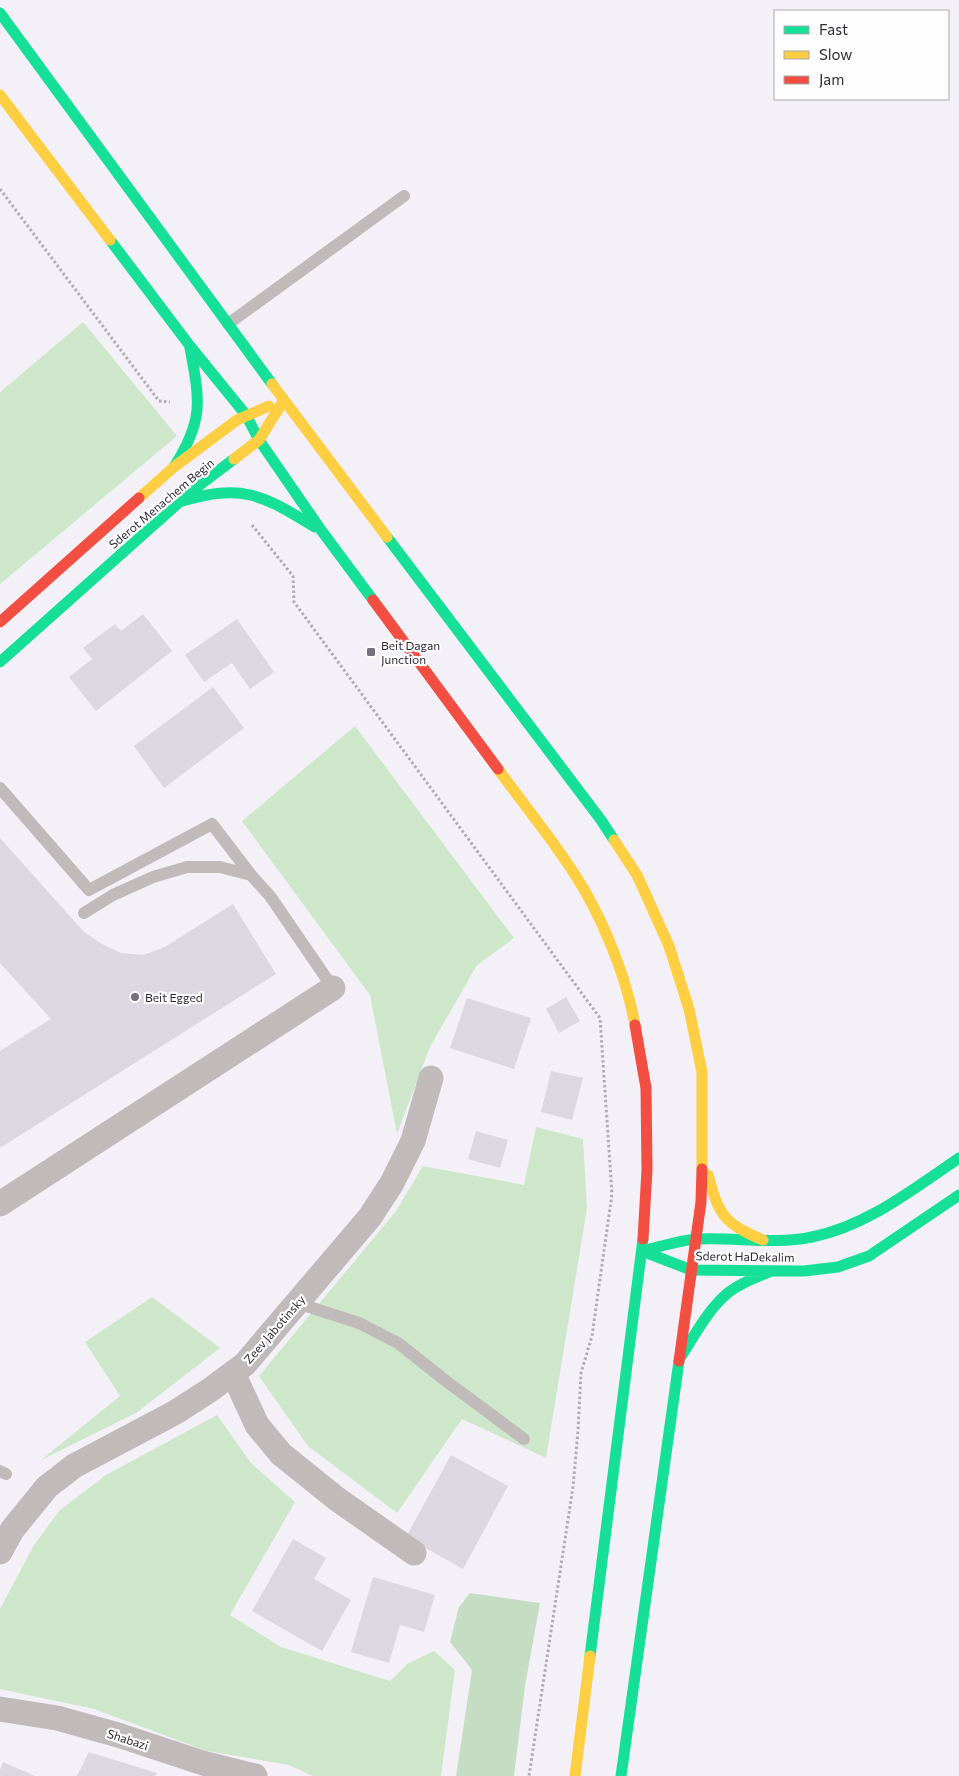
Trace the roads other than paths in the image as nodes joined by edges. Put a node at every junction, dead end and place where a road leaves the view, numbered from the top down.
1 (0, 13) edge
2 (0, 95) edge
3 (404, 196) dead end
4 (228, 324) junction
5 (190, 346) junction
6 (284, 400) junction
7 (246, 415) junction
8 (259, 440) junction
9 (174, 467) junction
10 (179, 502) junction
11 (321, 530) junction
12 (0, 622) edge
13 (0, 662) edge
14 (0, 788) edge
15 (251, 875) junction
16 (84, 913) dead end
17 (333, 988) joint
18 (430, 1078) dead end
19 (703, 1154) junction
20 (959, 1158) edge
21 (959, 1195) edge
22 (0, 1204) edge
23 (696, 1239) junction
24 (763, 1240) junction
25 (642, 1251) junction
26 (691, 1270) junction
27 (772, 1271) junction
28 (297, 1302) junction
29 (679, 1361) junction
30 (233, 1373) junction
31 (524, 1438) dead end
32 (0, 1552) edge
33 (414, 1553) dead end
34 (0, 1709) edge
35 (206, 1770) edge
36 (255, 1776) edge
37 (575, 1776) edge
38 (621, 1776) edge

1 - 4 main road
2 - 5 main road
3 - 4 lane
4 - 6 main road
5 - 7 main road
5 - 9 main road
6 - 7 main road, Sderot Menachem Begin
6 - 8 main road, Sderot Menachem Begin
6 - 19 main road
7 - 8 main road
7 - 9 main road, Sderot Menachem Begin
8 - 10 main road, Sderot Menachem Begin
8 - 11 main road
9 - 12 main road, Sderot Menachem Begin
10 - 11 main road
10 - 13 main road, Sderot Menachem Begin
11 - 25 main road
14 - 15 lane
15 - 16 lane
15 - 17 lane
17 - 22 street
18 - 28 street, Zeev Jabotinsky
19 - 23 main road
19 - 24 main road
20 - 24 main road, Sderot HaDekalim
21 - 27 main road, Sderot HaDekalim
23 - 24 main road, Sderot HaDekalim
23 - 25 main road, Sderot HaDekalim
23 - 26 main road
25 - 26 main road, Sderot HaDekalim
25 - 37 main road
26 - 27 main road, Sderot HaDekalim
26 - 29 main road
27 - 29 main road
28 - 30 street, Zeev Jabotinsky
28 - 31 lane
29 - 38 main road
30 - 32 street, Zeev Jabotinsky
30 - 33 street
34 - 35 street, Shabazi
35 - 36 street, Shabazi

